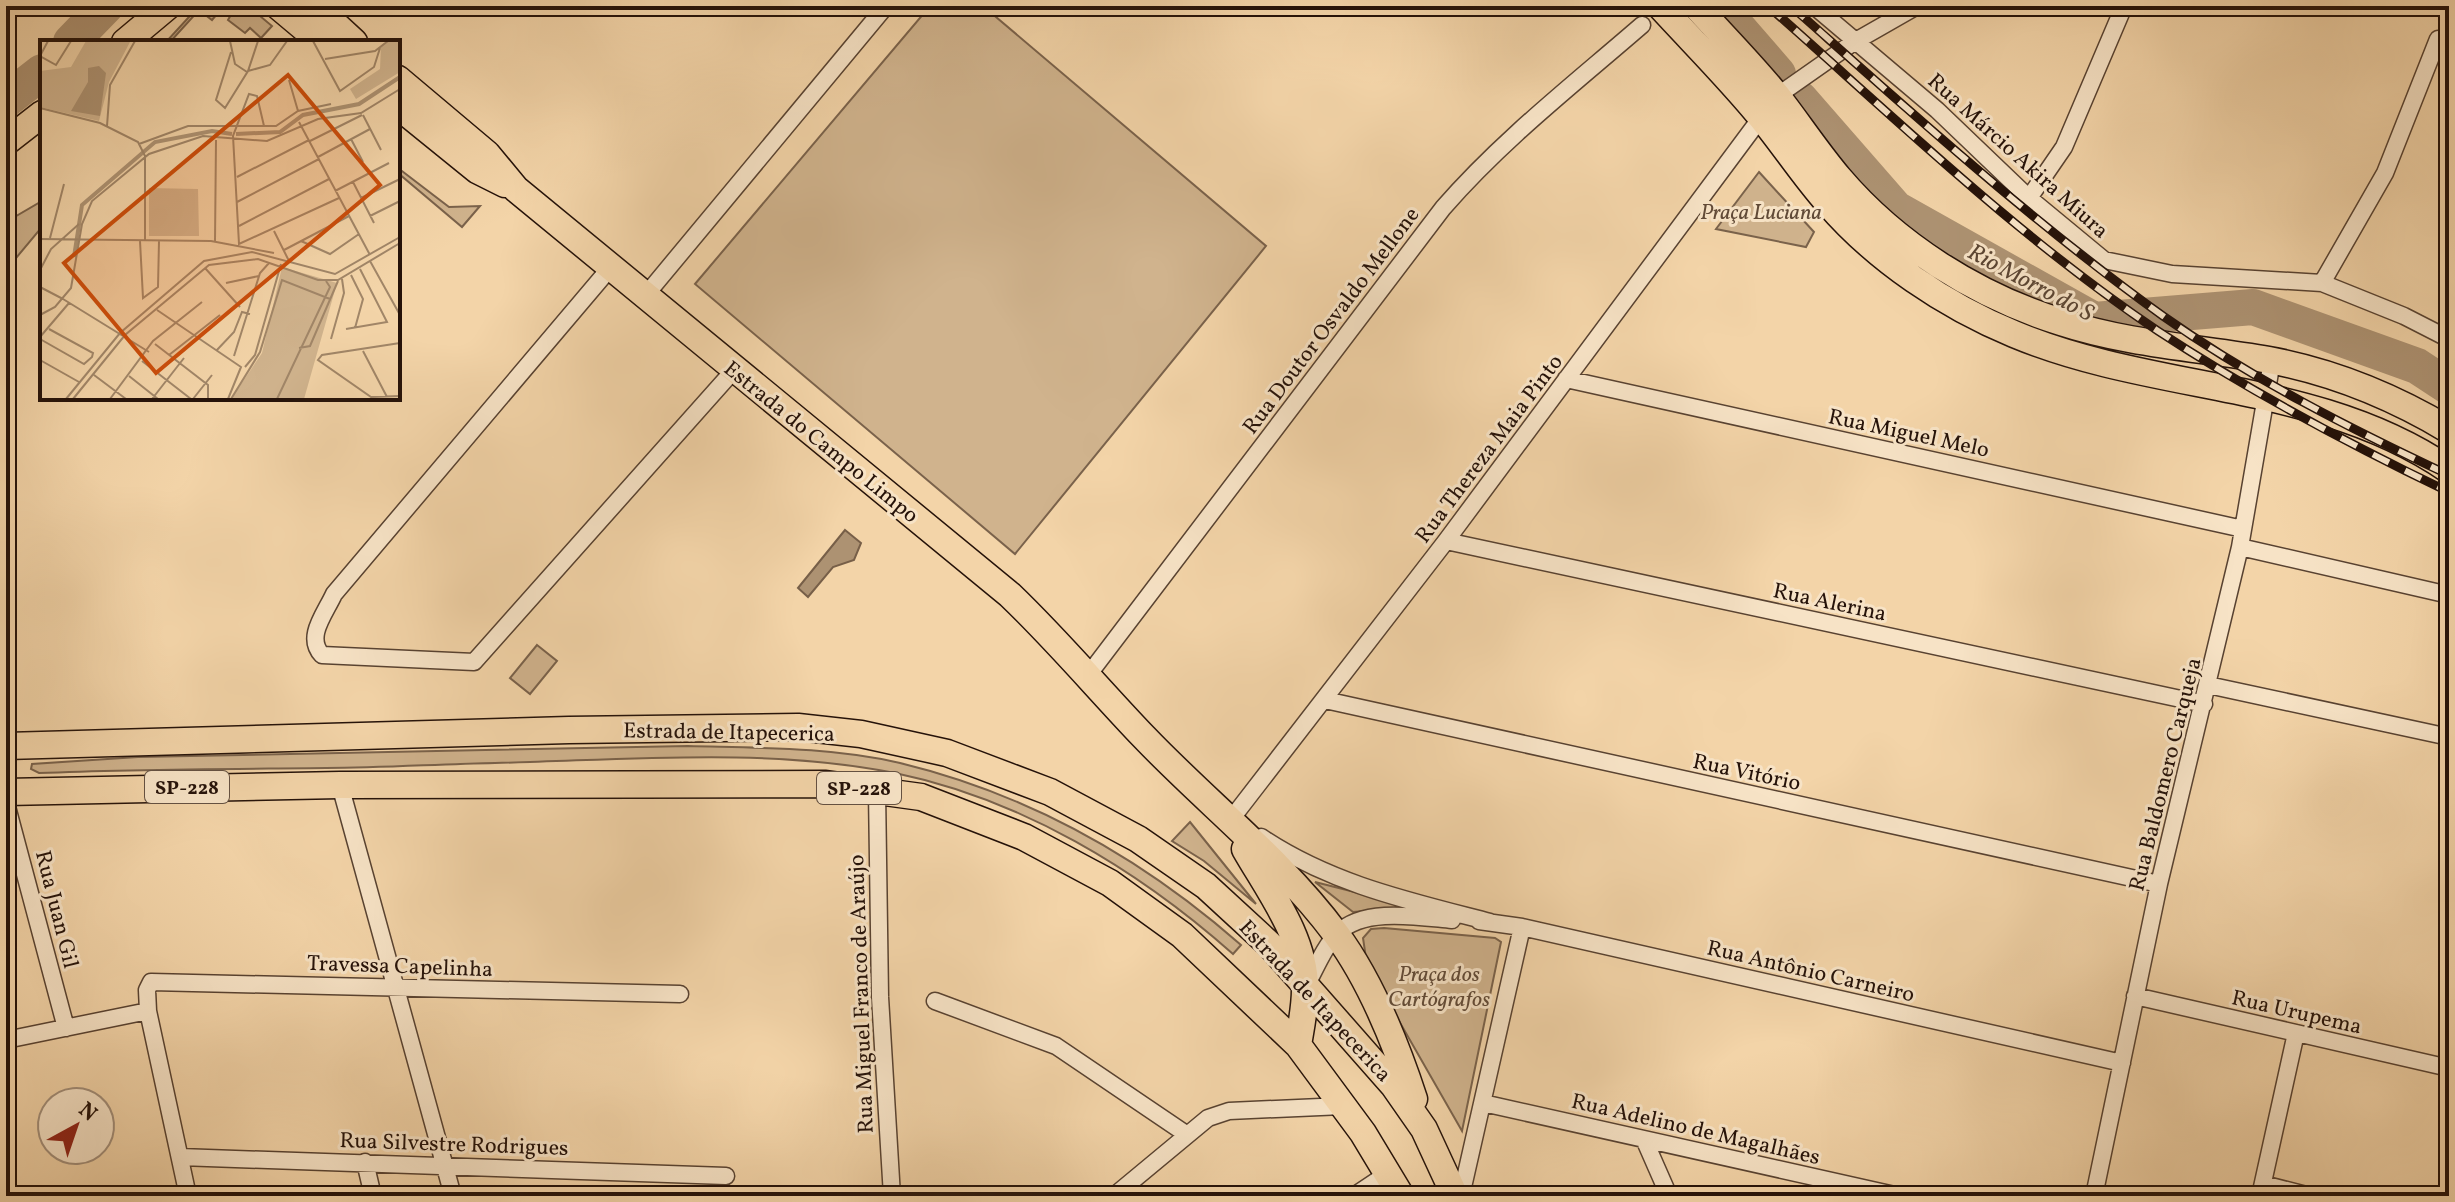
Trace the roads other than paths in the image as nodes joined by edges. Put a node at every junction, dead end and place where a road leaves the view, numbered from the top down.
1 (149, 6) edge
2 (168, 6) edge
3 (278, 6) edge
4 (315, 6) edge
5 (886, 6) edge
6 (1696, 6) edge
7 (1814, 6) edge
8 (1917, 6) edge
9 (2124, 6) edge
10 (1651, 16) edge
11 (2438, 39) dead end
12 (118, 40) edge
13 (127, 40) edge
14 (319, 40) edge
15 (352, 40) edge
16 (1854, 42) junction
17 (400, 81) edge
18 (1769, 107) junction
19 (400, 108) edge
20 (40, 116) edge
21 (6, 142) edge
22 (516, 189) junction
23 (2029, 198) junction
24 (610, 268) junction
25 (2322, 283) junction
26 (645, 296) junction
27 (2449, 339) edge
28 (2272, 361) junction
29 (734, 370) junction
30 (1566, 379) junction
31 (2264, 397) junction
32 (2449, 430) edge
33 (2449, 470) edge
34 (2243, 529) junction
35 (1446, 541) junction
36 (2240, 547) junction
37 (2449, 595) edge
38 (1089, 674) junction
39 (2208, 685) junction
40 (1325, 700) junction
41 (2204, 704) junction
42 (2449, 737) edge
43 (6, 746) edge
44 (340, 785) junction
45 (877, 791) junction
46 (6, 792) edge
47 (6, 803) edge
48 (1229, 822) junction
49 (2159, 884) junction
50 (1490, 922) junction
51 (1522, 927) junction
52 (1336, 934) junction
53 (394, 987) junction
54 (1305, 987) junction
55 (680, 994) dead end
56 (2135, 996) junction
57 (935, 1001) dead end
58 (148, 1011) junction
59 (66, 1028) junction
60 (2296, 1033) junction
61 (6, 1040) edge
62 (1298, 1045) junction
63 (2122, 1063) junction
64 (2449, 1068) edge
65 (1483, 1103) junction
66 (1343, 1106) junction
67 (1424, 1129) junction
68 (1186, 1134) junction
69 (1644, 1139) junction
70 (180, 1157) junction
71 (365, 1162) junction
72 (443, 1164) junction
73 (726, 1176) dead end
74 (1396, 1184) edge
75 (2261, 1190) edge
76 (188, 1196) edge
77 (373, 1196) edge
78 (453, 1196) edge
79 (892, 1196) edge
80 (1114, 1196) edge
81 (1354, 1196) edge
82 (1458, 1196) edge
83 (1669, 1196) edge
84 (1899, 1196) edge
85 (2094, 1196) edge
86 (2310, 1196) edge

1 - 12 main road
2 - 13 main road
3 - 14 main road
4 - 15 main road
5 - 26 street
6 - 18 main road
7 - 16 street, Rua Márcio Akira Miura
8 - 16 street, Rua Thereza Maia Pinto
9 - 23 street
10 - 18 main road
10 - 38 street, Rua Doutor Osvaldo Mellone
11 - 25 street
16 - 18 street, Rua Thereza Maia Pinto
16 - 23 street, Rua Márcio Akira Miura
17 - 22 main road, Estrada do Campo Limpo
18 - 28 main road
18 - 30 street, Rua Thereza Maia Pinto
18 - 31 main road
19 - 22 main road
20 - 21 main road
22 - 24 main road, Estrada do Campo Limpo
23 - 25 street, Rua Márcio Akira Miura
24 - 26 main road, Estrada do Campo Limpo
24 - 29 street
25 - 27 street, Rua Márcio Akira Miura
26 - 29 main road, Estrada do Campo Limpo
28 - 31 street, Rua Baldomero Carqueja
28 - 32 main road
29 - 38 main road, Estrada do Campo Limpo
30 - 34 street, Rua Miguel Melo
30 - 35 street, Rua Thereza Maia Pinto
31 - 33 main road
31 - 34 street, Rua Baldomero Carqueja
34 - 36 street, Rua Baldomero Carqueja
35 - 40 street, Rua Thereza Maia Pinto
35 - 41 street, Rua Alerina
36 - 37 street
36 - 39 street, Rua Baldomero Carqueja
38 - 48 main road, Estrada do Campo Limpo
39 - 41 street, Rua Baldomero Carqueja
39 - 42 street
40 - 48 street, Rua Thereza Maia Pinto
40 - 49 street, Rua Vitório
41 - 49 street, Rua Baldomero Carqueja
43 - 54 main road, Estrada de Itapecerica / SP-228
44 - 45 main road, Estrada de Itapecerica / SP-228
44 - 46 main road, Estrada de Itapecerica / SP-228
44 - 53 street
45 - 62 main road, Estrada de Itapecerica / SP-228
45 - 79 street, Rua Miguel Franco de Araújo
47 - 59 street, Rua Juan Gil
48 - 50 street, Rua Antônio Carneiro
48 - 52 main road, Estrada do Campo Limpo
48 - 54 main road, Estrada do Campo Limpo
49 - 56 street, Rua Baldomero Carqueja
50 - 51 street, Rua Antônio Carneiro
50 - 52 street, Rua Antônio Carneiro
51 - 63 street, Rua Antônio Carneiro
51 - 65 street
52 - 54 street
52 - 67 main road, Estrada do Campo Limpo
53 - 55 street, Travessa Capelinha
53 - 58 street, Travessa Capelinha
53 - 72 street
54 - 62 main road, Estrada do Campo Limpo
54 - 67 main road, Estrada de Itapecerica / SP-228
56 - 60 street, Rua Urupema
56 - 63 street, Rua Baldomero Carqueja
57 - 68 street
58 - 59 street
58 - 70 street
59 - 61 street
60 - 64 street, Rua Urupema
60 - 75 street
62 - 66 main road, Estrada de Itapecerica / SP-228
63 - 85 street, Rua Baldomero Carqueja
65 - 69 street, Rua Adelino de Magalhães
65 - 82 street
66 - 68 street
66 - 74 main road, Estrada de Itapecerica / SP-228
67 - 82 main road, Estrada de Itapecerica / SP-228
68 - 80 street
69 - 83 street
69 - 84 street, Rua Adelino de Magalhães
70 - 71 street, Rua Silvestre Rodrigues
70 - 76 street
71 - 72 street, Rua Silvestre Rodrigues
71 - 77 street
72 - 73 street, Rua Silvestre Rodrigues
72 - 78 street
74 - 81 street
75 - 86 street

